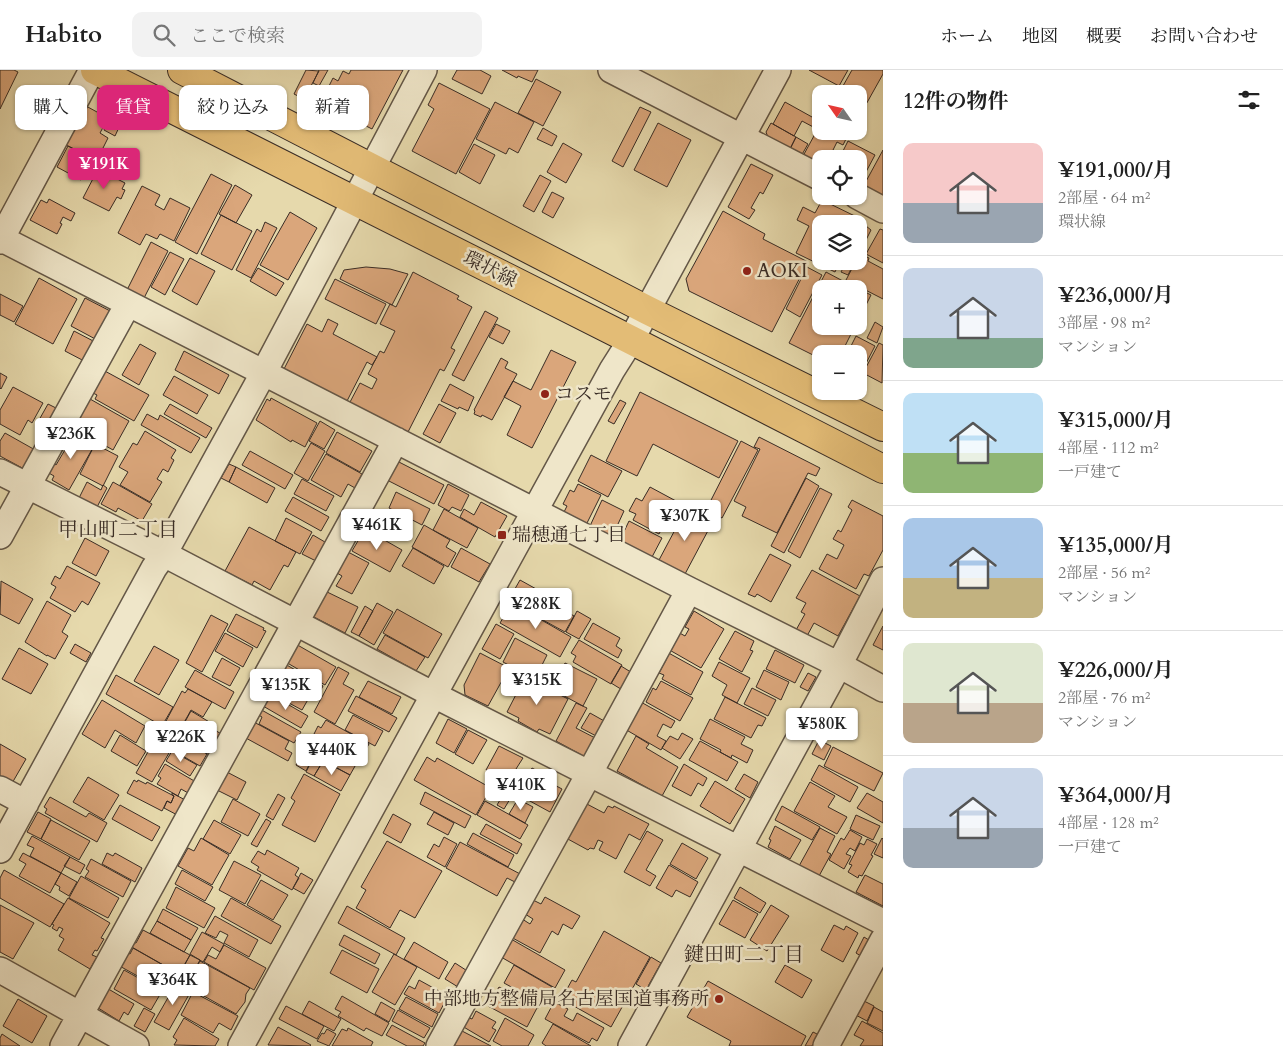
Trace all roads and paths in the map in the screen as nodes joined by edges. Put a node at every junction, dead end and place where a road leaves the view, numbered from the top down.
1 (94, 70) edge
2 (182, 70) edge
3 (424, 70) edge
4 (611, 70) edge
5 (778, 70) edge
6 (740, 137) junction
7 (373, 168) junction
8 (812, 173) edge
9 (354, 200) junction
10 (867, 201) edge
11 (883, 210) edge
12 (0, 239) edge
13 (128, 304) junction
14 (647, 310) junction
15 (631, 340) junction
16 (264, 372) junction
17 (883, 427) edge
18 (396, 440) junction
19 (883, 470) edge
20 (0, 472) edge
21 (27, 486) junction
22 (534, 510) junction
23 (0, 536) edge
24 (164, 554) junction
25 (883, 580) edge
26 (689, 590) junction
27 (296, 623) junction
28 (839, 665) junction
29 (883, 689) edge
30 (434, 695) junction
31 (590, 774) junction
32 (0, 789) edge
33 (26, 804) junction
34 (740, 849) junction
35 (0, 850) edge
36 (883, 922) edge
37 (883, 940) edge
38 (0, 970) edge
39 (79, 1014) junction
40 (63, 1046) edge
41 (136, 1046) edge
42 (241, 1046) edge
43 (439, 1046) edge
44 (631, 1046) edge
45 (826, 1046) edge

1 - 9 main road, 環状線
1 - 12 street
2 - 7 main road, 環状線
3 - 7 street
4 - 6 street
5 - 6 street
6 - 8 street
6 - 14 street
7 - 9 street
7 - 14 main road, 環状線
9 - 15 main road, 環状線
9 - 16 street
10 - 11 street
12 - 13 street
13 - 16 street
13 - 21 street
14 - 15 street
14 - 17 main road, 環状線
15 - 19 main road, 環状線
15 - 22 street
16 - 18 street
16 - 24 street
18 - 22 street
18 - 27 street
20 - 21 street
21 - 23 street
21 - 24 street
22 - 26 street
22 - 30 street
24 - 27 street
24 - 33 street
25 - 28 street
26 - 28 street
26 - 31 street
27 - 30 street
27 - 39 street
28 - 29 street
28 - 34 street
30 - 31 street
30 - 42 street
31 - 34 street
31 - 43 street
32 - 33 street
33 - 35 street
34 - 36 street
34 - 44 street
37 - 45 street
38 - 39 street
39 - 40 street
39 - 41 street

